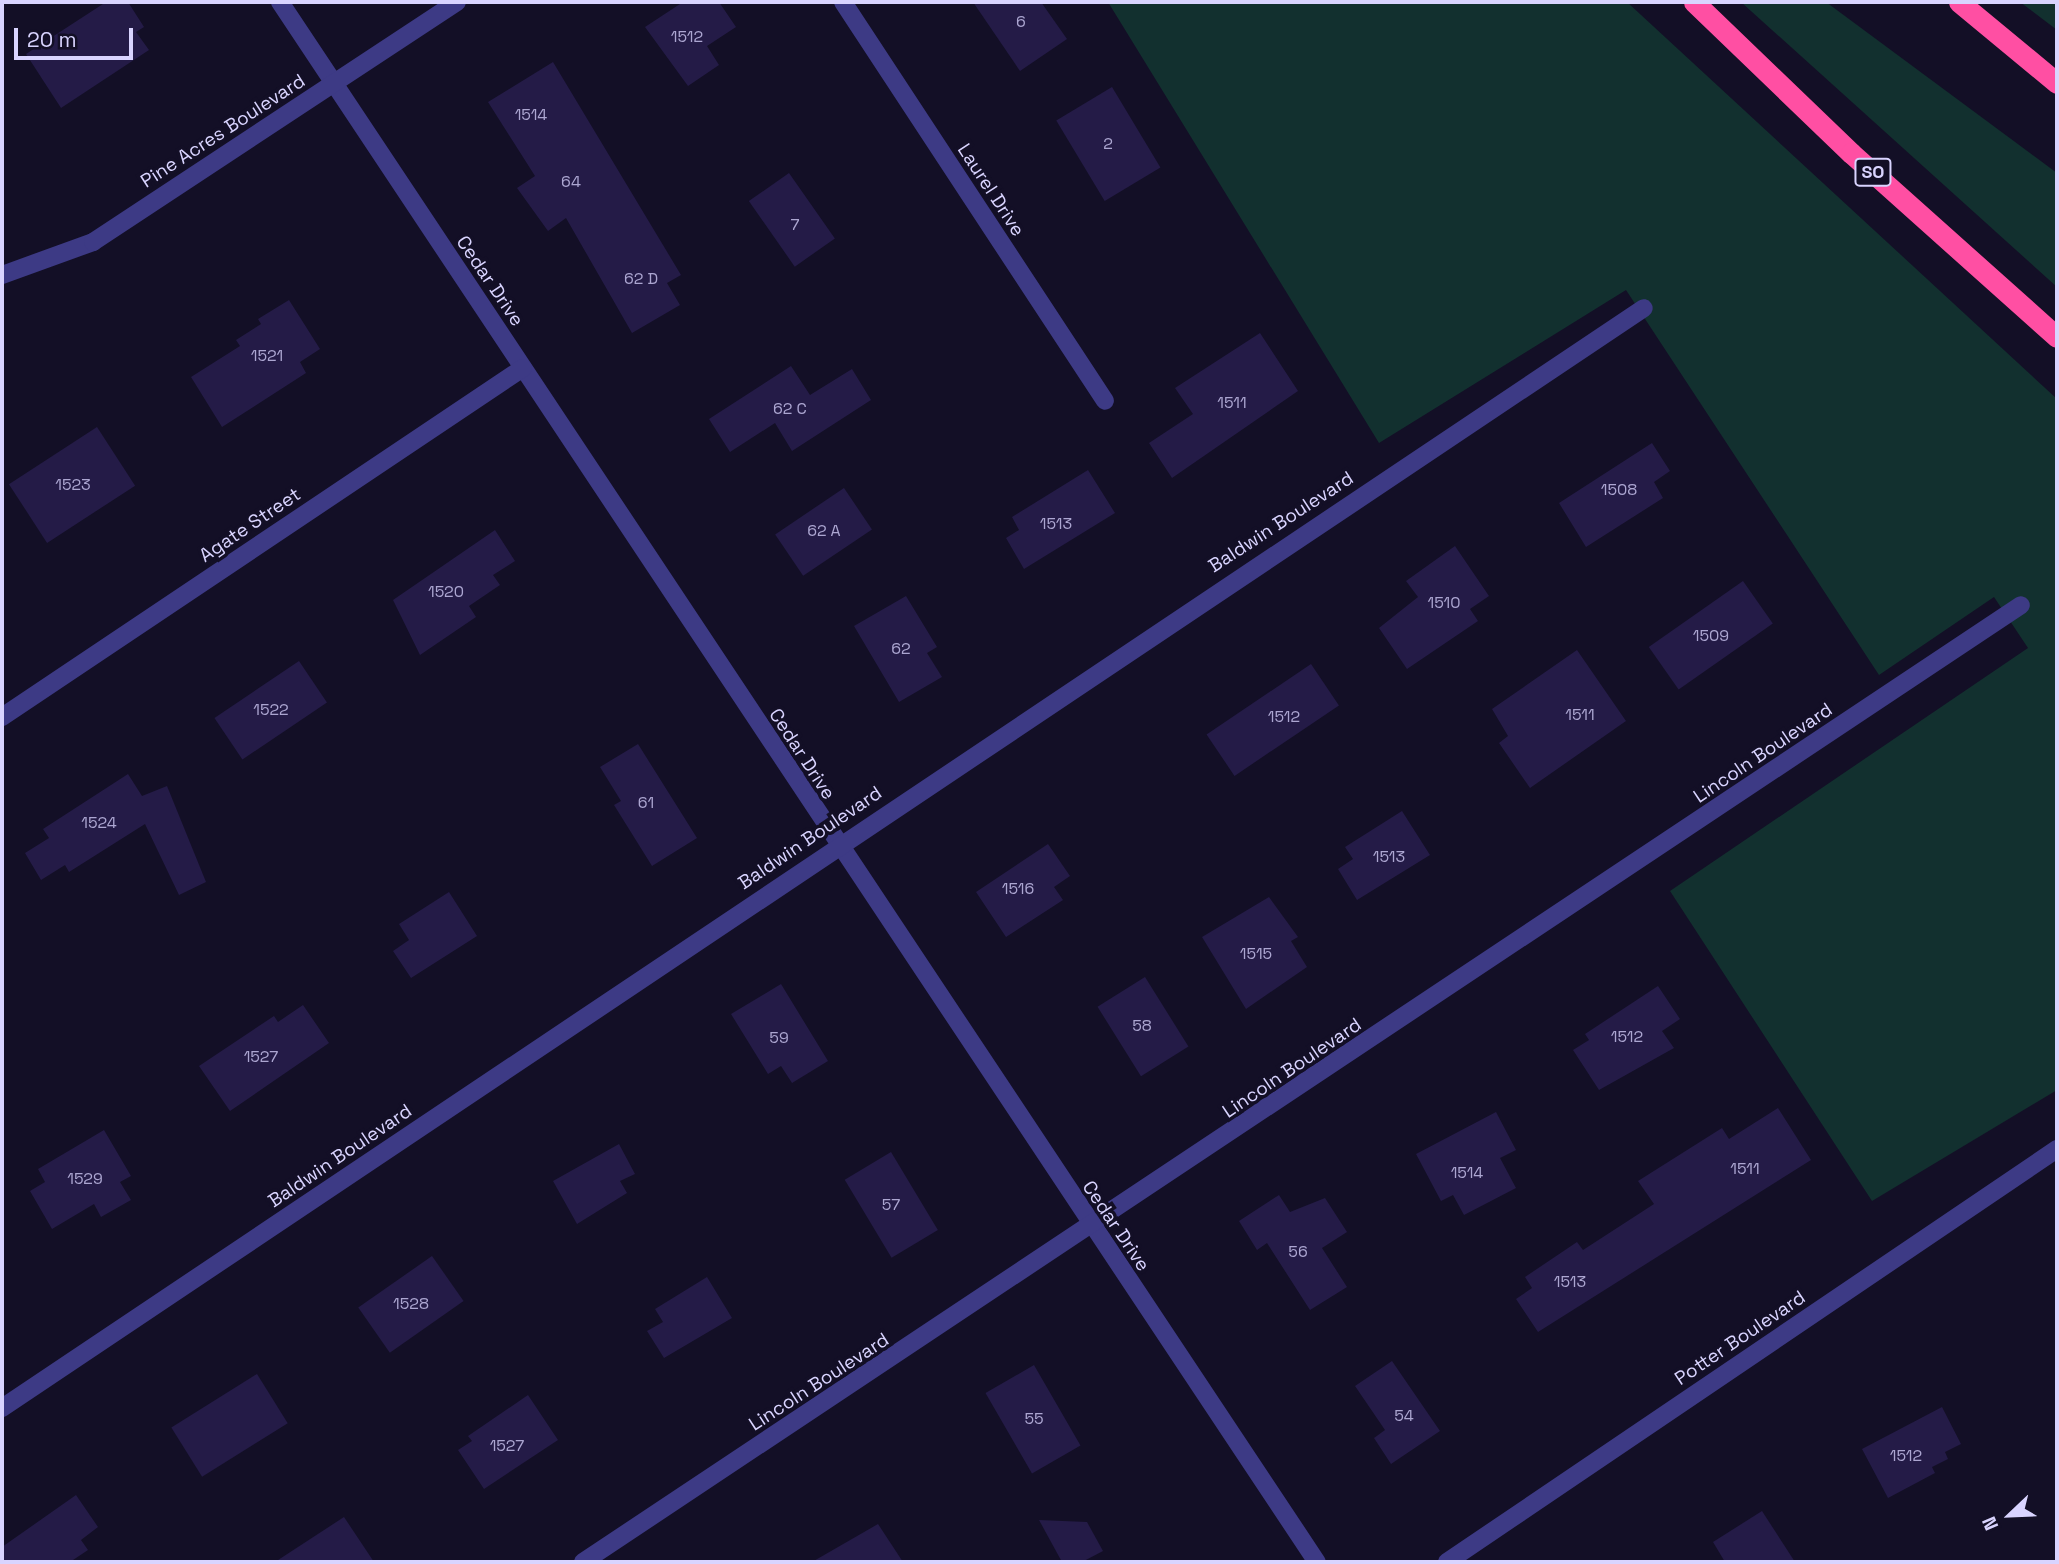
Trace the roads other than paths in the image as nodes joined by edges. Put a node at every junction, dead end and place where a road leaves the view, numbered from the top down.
1 (280, 2) edge
2 (457, 2) edge
3 (842, 2) edge
4 (1694, 2) edge
5 (1959, 2) edge
6 (1968, 2) edge
7 (2057, 66) edge
8 (334, 83) junction
9 (2057, 83) edge
10 (2, 275) edge
11 (1644, 308) dead end
12 (2057, 337) edge
13 (523, 368) junction
14 (1105, 401) dead end
15 (2021, 605) dead end
16 (2, 717) edge
17 (837, 845) junction
18 (2057, 1149) edge
19 (1092, 1228) junction
20 (2, 1408) edge
21 (583, 1562) edge
22 (1317, 1562) edge
23 (1447, 1562) edge

1 - 8 street, Cedar Drive
2 - 8 street, Pine Acres Boulevard
3 - 14 street, Laurel Drive
4 - 12 highway, SO
5 - 9 highway
6 - 7 highway
8 - 10 street, Pine Acres Boulevard
8 - 13 street, Cedar Drive
11 - 17 street, Baldwin Boulevard
13 - 16 street, Agate Street
13 - 17 street, Cedar Drive
15 - 19 street, Lincoln Boulevard
17 - 19 street, Cedar Drive
17 - 20 street, Baldwin Boulevard
18 - 23 street, Potter Boulevard
19 - 21 street, Lincoln Boulevard
19 - 22 street, Cedar Drive

